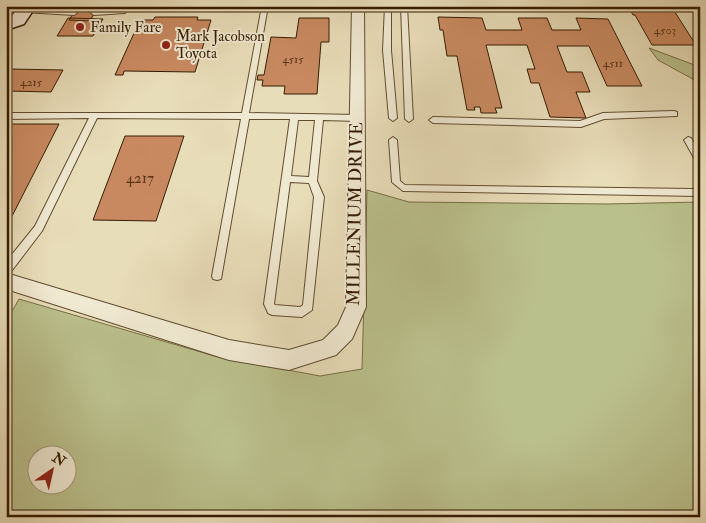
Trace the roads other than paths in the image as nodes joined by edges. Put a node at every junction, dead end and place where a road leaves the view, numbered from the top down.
1 (126, 6) edge
2 (265, 6) edge
3 (358, 6) edge
4 (388, 6) edge
5 (404, 6) edge
6 (21, 8) edge
7 (51, 8) edge
8 (74, 13) dead end
9 (94, 13) dead end
10 (6, 14) edge
11 (6, 25) edge
12 (94, 114) junction
13 (674, 114) dead end
14 (6, 116) edge
15 (245, 116) junction
16 (294, 117) junction
17 (319, 117) junction
18 (358, 118) junction
19 (393, 118) dead end
20 (409, 119) dead end
21 (433, 120) dead end
22 (393, 140) dead end
23 (688, 140) dead end
24 (700, 161) edge
25 (286, 179) junction
26 (313, 180) junction
27 (700, 185) edge
28 (6, 270) edge
29 (217, 276) dead end
30 (6, 281) edge

1 - 9 lane
2 - 15 lane
3 - 18 street, MILLENIUM DRIVE
4 - 19 lane
5 - 20 lane
6 - 7 lane
6 - 10 street
6 - 11 street
7 - 8 lane
12 - 14 lane
12 - 15 lane
12 - 28 lane
13 - 21 lane
15 - 16 lane
15 - 29 lane
16 - 17 lane
16 - 25 lane
17 - 18 lane
17 - 26 lane
18 - 30 street, MILLENIUM DRIVE
22 - 27 lane
23 - 24 lane
25 - 26 lane
25 - 26 lane

